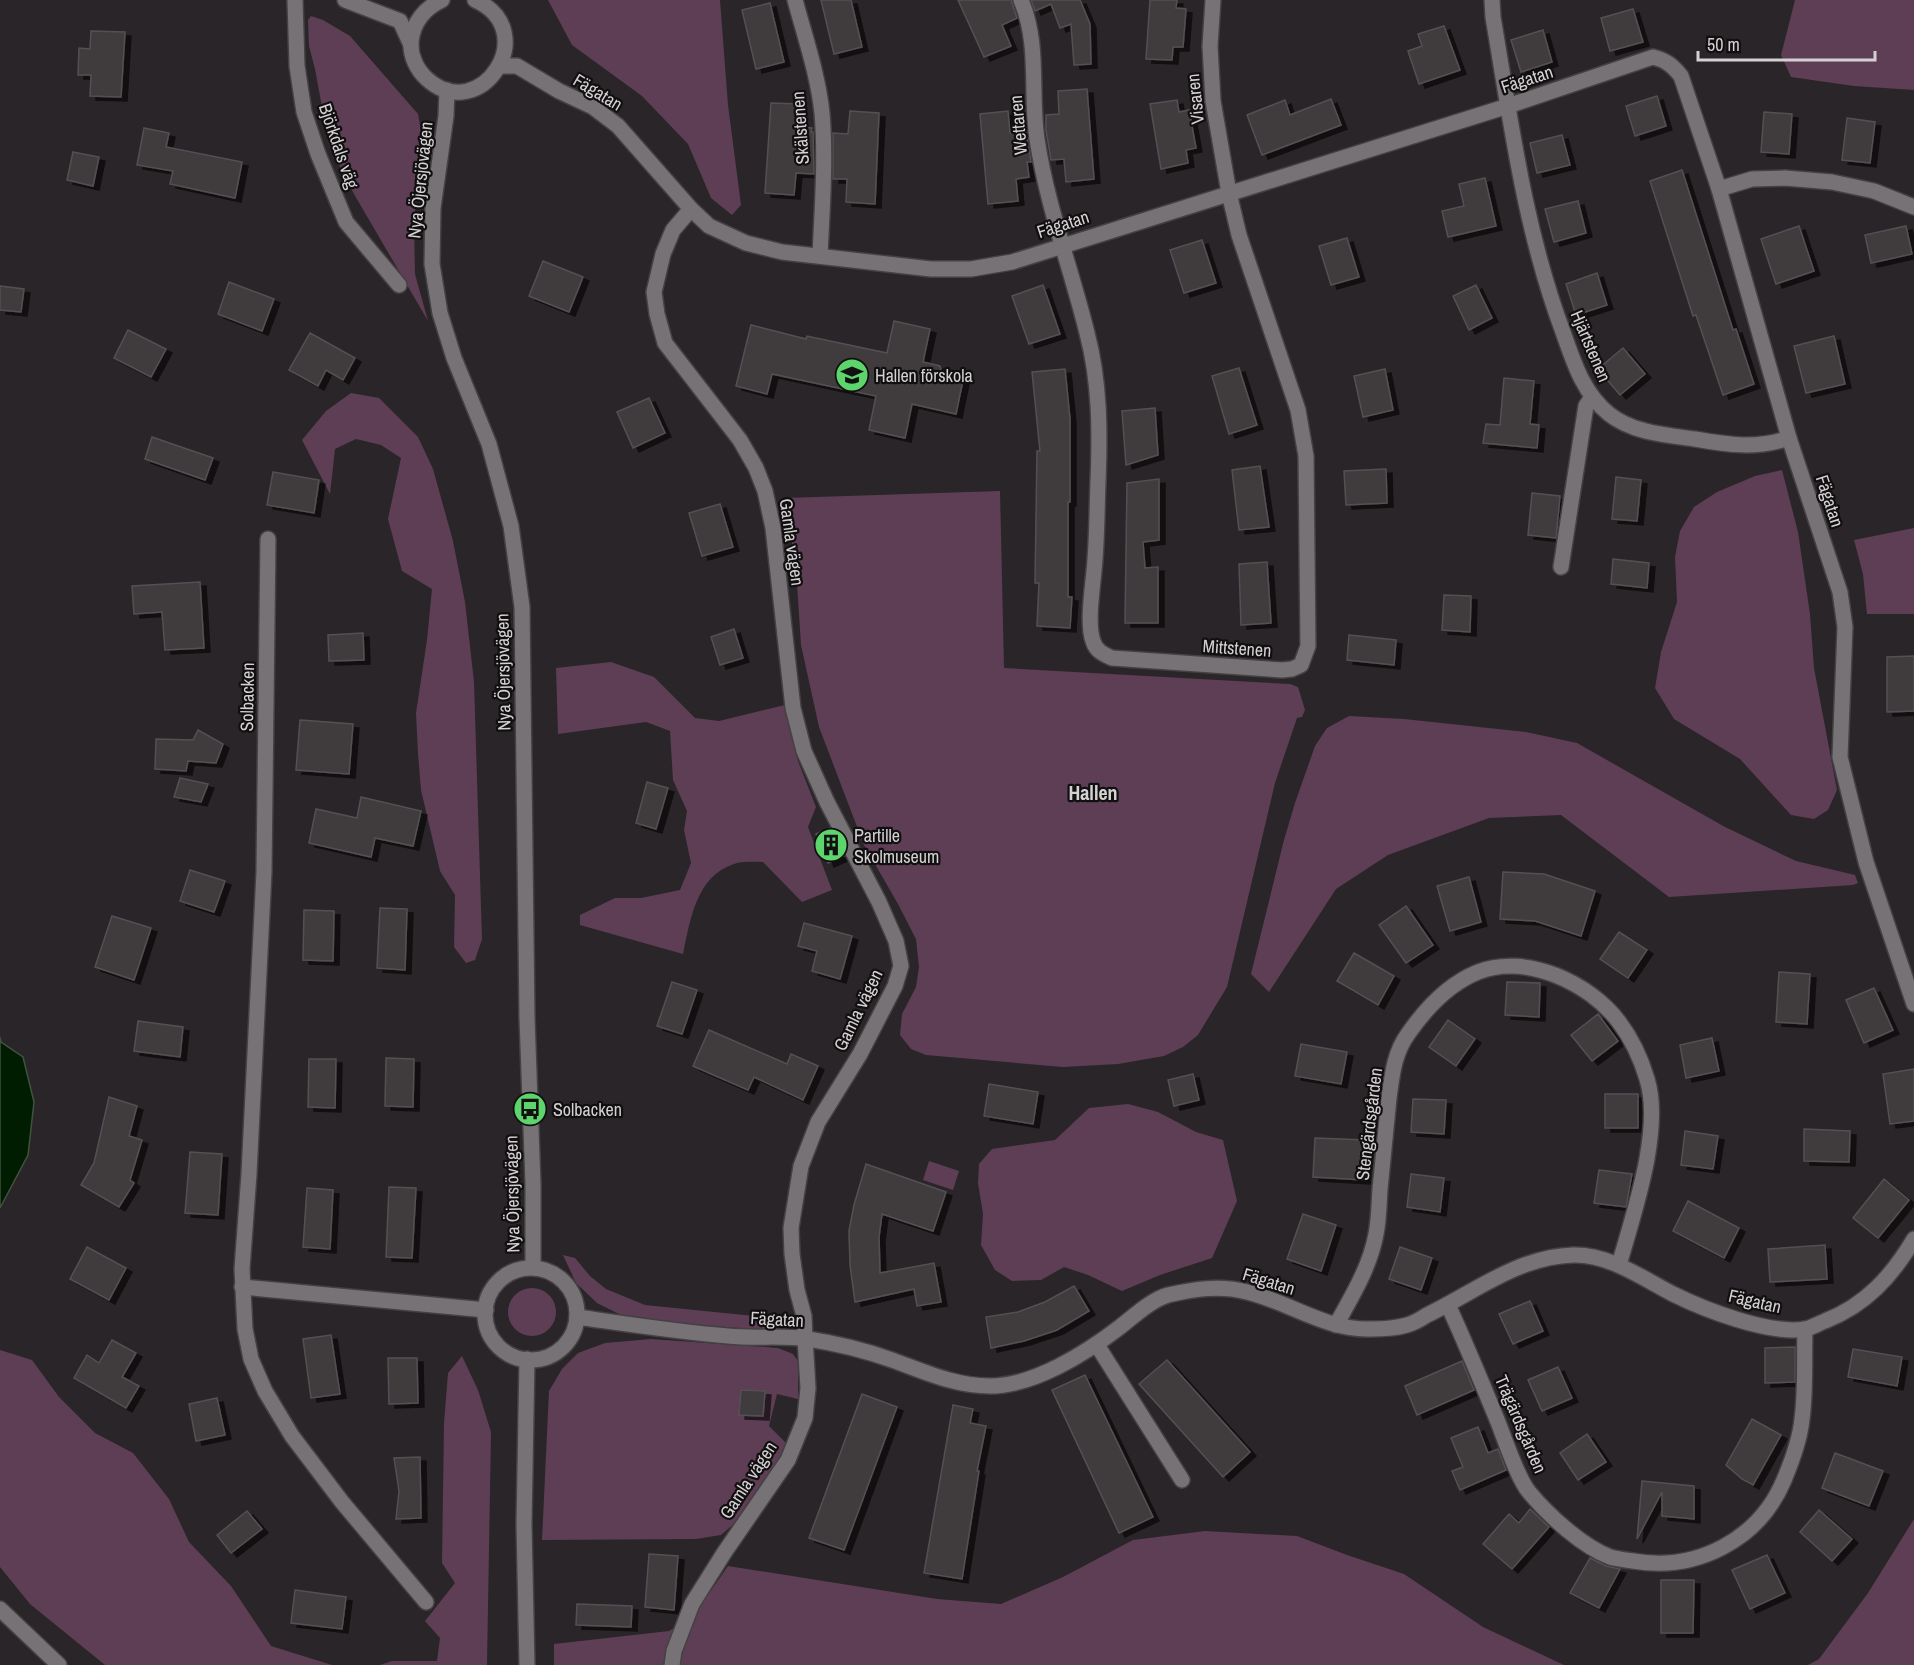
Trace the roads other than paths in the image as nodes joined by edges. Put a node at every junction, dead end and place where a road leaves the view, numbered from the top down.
1 (295, 0) edge
2 (345, 0) edge
3 (442, 0) edge
4 (476, 0) edge
5 (795, 0) edge
6 (1021, 0) edge
7 (1213, 0) edge
8 (1492, 0) edge
9 (411, 45) junction
10 (500, 66) junction
11 (447, 90) junction
12 (1508, 106) junction
13 (1719, 189) junction
14 (1229, 193) junction
15 (1914, 207) edge
16 (691, 209) junction
17 (1061, 245) junction
18 (820, 256) junction
19 (399, 285) dead end
20 (1592, 398) junction
21 (1789, 438) junction
22 (268, 539) dead end
23 (1562, 567) dead end
24 (1914, 1004) edge
25 (1914, 1239) edge
26 (1619, 1265) junction
27 (533, 1268) junction
28 (242, 1287) junction
29 (1448, 1305) junction
30 (486, 1310) junction
31 (577, 1317) junction
32 (1336, 1325) junction
33 (1805, 1329) junction
34 (806, 1338) junction
35 (1097, 1345) junction
36 (527, 1359) junction
37 (1182, 1480) dead end
38 (426, 1602) dead end
39 (0, 1610) edge
40 (59, 1665) edge
41 (527, 1665) edge
42 (672, 1665) edge

1 - 19 street, Björkdals väg
2 - 9 street
3 - 9 street
4 - 10 street
5 - 18 street, Skälstenen
6 - 17 street, Wettaren
7 - 14 street, Visaren
8 - 12 street, Hjärtstenen
9 - 11 street
10 - 11 street
10 - 16 street, Fägatan
11 - 27 street, Nya Öjersjövägen
12 - 13 street, Fägatan
12 - 14 street, Fägatan
12 - 20 street, Hjärtstenen
13 - 15 street
13 - 21 street, Fägatan
14 - 17 street, Fägatan
14 - 17 street, Mittstenen
16 - 18 street, Fägatan
16 - 34 street, Gamla vägen
17 - 18 street, Fägatan
20 - 21 street, Hjärtstenen
20 - 23 street
21 - 24 street, Fägatan
22 - 28 street, Solbacken
25 - 33 street, Fägatan
26 - 29 street, Fägatan
26 - 32 street, Stengärdsgården
26 - 33 street, Fägatan
27 - 30 street, Nya Öjersjövägen
27 - 31 street, Nya Öjersjövägen
28 - 30 street
28 - 38 street, Solbacken
29 - 32 street, Fägatan
29 - 33 street, Trägärdsgården
30 - 36 street
31 - 34 street, Fägatan
31 - 36 street
32 - 35 street, Fägatan
34 - 35 street, Fägatan
34 - 42 street, Gamla vägen
35 - 37 street
36 - 41 street
39 - 40 street

